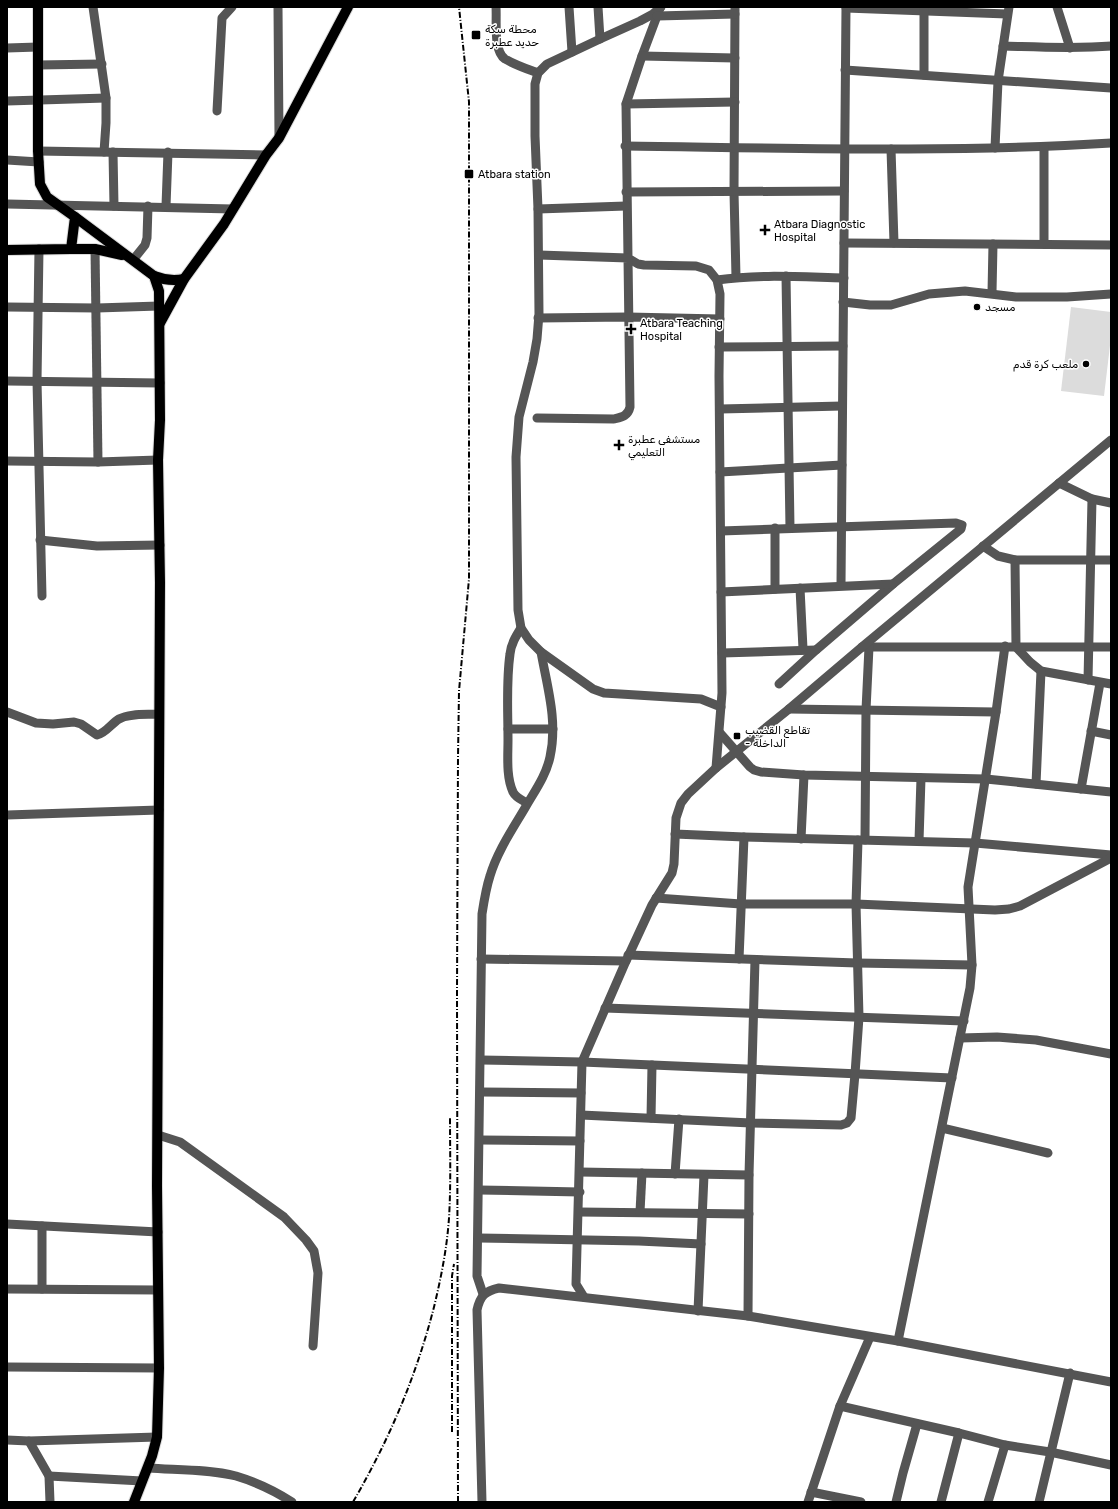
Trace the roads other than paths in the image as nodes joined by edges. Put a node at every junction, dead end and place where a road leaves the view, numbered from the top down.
1 (38, 7) edge
2 (93, 7) edge
3 (222, 7) edge
4 (232, 7) edge
5 (278, 7) edge
6 (348, 7) edge
7 (496, 7) edge
8 (569, 7) edge
9 (598, 7) edge
10 (1057, 7) edge
11 (846, 8) edge
12 (660, 10) edge
13 (924, 10) junction
14 (1008, 10) edge
15 (735, 11) edge
16 (222, 18) junction
17 (600, 38) junction
18 (1004, 46) junction
19 (1111, 46) edge
20 (38, 47) junction
21 (7, 48) edge
22 (1070, 48) junction
23 (572, 52) junction
24 (642, 56) junction
25 (735, 58) junction
26 (102, 64) junction
27 (38, 65) junction
28 (845, 70) junction
29 (538, 73) junction
30 (924, 76) junction
31 (998, 81) junction
32 (1111, 88) edge
33 (106, 98) junction
34 (7, 101) edge
35 (38, 101) junction
36 (735, 102) junction
37 (626, 104) junction
38 (217, 112) dead end
39 (279, 138) junction
40 (1111, 143) edge
41 (625, 146) junction
42 (1044, 147) junction
43 (735, 148) junction
44 (995, 148) junction
45 (845, 149) junction
46 (891, 149) junction
47 (38, 151) junction
48 (109, 152) junction
49 (168, 152) junction
50 (266, 155) junction
51 (7, 160) edge
52 (39, 162) junction
53 (844, 191) junction
54 (626, 192) junction
55 (734, 192) junction
56 (7, 204) edge
57 (56, 204) junction
58 (114, 206) junction
59 (148, 206) junction
60 (166, 206) junction
61 (626, 206) junction
62 (538, 208) junction
63 (233, 209) junction
64 (75, 217) junction
65 (844, 243) junction
66 (894, 243) junction
67 (993, 244) junction
68 (1044, 244) junction
69 (1111, 245) edge
70 (40, 249) junction
71 (71, 249) junction
72 (95, 249) junction
73 (7, 250) edge
74 (539, 255) junction
75 (130, 258) junction
76 (628, 258) junction
77 (154, 276) junction
78 (786, 276) junction
79 (736, 277) junction
80 (844, 278) junction
81 (184, 279) junction
82 (717, 280) junction
83 (992, 293) junction
84 (1111, 294) edge
85 (843, 302) junction
86 (159, 306) junction
87 (7, 307) edge
88 (38, 307) junction
89 (97, 308) junction
90 (628, 317) junction
91 (538, 318) junction
92 (720, 319) junction
93 (160, 324) junction
94 (787, 346) junction
95 (843, 346) junction
96 (719, 347) junction
97 (7, 381) edge
98 (36, 381) junction
99 (98, 382) junction
100 (160, 383) junction
101 (842, 406) junction
102 (788, 407) junction
103 (720, 409) junction
104 (537, 418) dead end
105 (1111, 440) edge
106 (158, 460) junction
107 (7, 461) edge
108 (38, 461) junction
109 (98, 462) junction
110 (842, 465) junction
111 (789, 468) junction
112 (720, 472) junction
113 (1059, 483) junction
114 (1092, 499) junction
115 (1111, 503) edge
116 (841, 526) junction
117 (775, 528) junction
118 (790, 528) junction
119 (721, 531) junction
120 (40, 540) junction
121 (160, 545) junction
122 (983, 546) junction
123 (1015, 560) junction
124 (1091, 560) junction
125 (1111, 560) edge
126 (892, 584) junction
127 (841, 586) junction
128 (800, 588) junction
129 (776, 589) junction
130 (721, 592) junction
131 (42, 596) dead end
132 (521, 628) junction
133 (1005, 646) junction
134 (865, 647) junction
135 (1016, 647) junction
136 (1088, 647) junction
137 (1111, 647) edge
138 (803, 649) junction
139 (816, 650) junction
140 (541, 652) junction
141 (722, 653) junction
142 (1041, 671) junction
143 (1088, 680) junction
144 (1100, 683) junction
145 (779, 684) dead end
146 (1111, 684) edge
147 (722, 693) junction
148 (701, 699) junction
149 (721, 707) junction
150 (789, 709) junction
151 (866, 710) junction
152 (7, 712) edge
153 (996, 712) junction
154 (159, 714) junction
155 (508, 729) junction
156 (553, 729) junction
157 (1092, 731) junction
158 (720, 733) junction
159 (1111, 735) edge
160 (737, 752) junction
161 (716, 768) junction
162 (804, 775) junction
163 (865, 776) junction
164 (921, 778) junction
165 (986, 779) junction
166 (1036, 784) junction
167 (1081, 789) junction
168 (1111, 792) edge
169 (527, 804) junction
170 (159, 810) junction
171 (7, 815) edge
172 (675, 834) junction
173 (744, 837) junction
174 (802, 839) junction
175 (862, 840) junction
176 (919, 841) junction
177 (975, 842) junction
178 (1111, 855) edge
179 (1111, 858) edge
180 (656, 898) junction
181 (741, 904) junction
182 (856, 904) junction
183 (969, 908) junction
184 (627, 958) junction
185 (481, 959) junction
186 (739, 959) junction
187 (755, 960) junction
188 (857, 963) junction
189 (972, 964) junction
190 (605, 1008) junction
191 (753, 1013) junction
192 (859, 1017) junction
193 (964, 1021) junction
194 (960, 1038) junction
195 (1111, 1054) edge
196 (481, 1060) junction
197 (582, 1062) junction
198 (652, 1065) junction
199 (752, 1069) junction
200 (855, 1074) junction
201 (952, 1078) junction
202 (480, 1092) junction
203 (581, 1093) junction
204 (581, 1115) junction
205 (651, 1118) junction
206 (679, 1119) junction
207 (751, 1122) junction
208 (942, 1128) junction
209 (158, 1134) junction
210 (480, 1140) junction
211 (580, 1141) junction
212 (1048, 1153) dead end
213 (580, 1172) junction
214 (642, 1173) junction
215 (675, 1174) junction
216 (704, 1175) junction
217 (749, 1176) junction
218 (479, 1190) junction
219 (580, 1192) junction
220 (579, 1212) junction
221 (640, 1212) junction
222 (702, 1214) junction
223 (749, 1214) junction
224 (7, 1224) edge
225 (42, 1226) junction
226 (158, 1232) junction
227 (479, 1238) junction
228 (578, 1240) junction
229 (701, 1244) junction
230 (576, 1284) junction
231 (7, 1289) edge
232 (42, 1289) junction
233 (158, 1290) junction
234 (483, 1294) junction
235 (567, 1296) junction
236 (584, 1297) junction
237 (698, 1312) junction
238 (748, 1316) junction
239 (870, 1337) junction
240 (898, 1341) junction
241 (313, 1346) dead end
242 (7, 1367) edge
243 (159, 1368) junction
244 (1070, 1374) junction
245 (1111, 1382) edge
246 (840, 1406) junction
247 (917, 1424) junction
248 (959, 1433) junction
249 (157, 1437) junction
250 (7, 1440) edge
251 (29, 1441) junction
252 (1004, 1445) junction
253 (1050, 1452) junction
254 (1111, 1466) edge
255 (148, 1468) junction
256 (49, 1476) junction
257 (142, 1481) junction
258 (811, 1492) junction
259 (50, 1502) edge
260 (134, 1502) edge
261 (292, 1502) edge
262 (482, 1502) edge
263 (808, 1502) edge
264 (861, 1502) edge
265 (896, 1502) edge
266 (941, 1502) edge
267 (988, 1502) edge
268 (1039, 1502) edge

1 - 20 main road
2 - 26 street
3 - 16 street
4 - 16 street
5 - 39 street
6 - 39 main road
7 - 29 street
8 - 23 street
9 - 17 street
10 - 22 street
11 - 13 street
11 - 28 street
12 - 15 street
12 - 17 street
12 - 24 street
13 - 14 street
13 - 30 street
14 - 18 street
15 - 25 street
16 - 38 street
17 - 23 street
18 - 22 street
18 - 31 street
19 - 22 street
20 - 21 street
20 - 27 main road
23 - 29 street
24 - 25 street
24 - 37 street
25 - 36 street
26 - 27 street
26 - 33 street
27 - 35 main road
28 - 30 street
28 - 45 street
29 - 62 street
30 - 31 street
31 - 32 street
31 - 44 street
33 - 35 street
33 - 48 street
34 - 35 street
35 - 47 main road
36 - 37 street
36 - 43 street
37 - 41 street
39 - 50 main road
40 - 42 street
41 - 43 street
41 - 54 street
42 - 44 street
42 - 68 street
43 - 45 street
43 - 55 street
44 - 46 street
45 - 46 street
45 - 53 street
46 - 66 street
47 - 48 street
47 - 52 main road
48 - 49 street
48 - 58 street
49 - 50 street
49 - 60 street
50 - 63 main road
51 - 52 street
52 - 57 main road
53 - 55 street
53 - 65 street
54 - 55 street
54 - 61 street
55 - 79 street
56 - 57 street
57 - 58 street
57 - 64 main road
58 - 59 street
59 - 60 street
59 - 75 street
60 - 63 street
61 - 62 street
61 - 76 street
62 - 74 street
63 - 81 main road
64 - 71 main road
64 - 75 main road
65 - 66 street
65 - 80 street
66 - 67 street
67 - 68 street
67 - 83 street
68 - 69 street
70 - 71 main road
70 - 73 main road
70 - 88 street
71 - 72 main road
72 - 75 main road
72 - 89 street
74 - 76 street
74 - 91 street
75 - 77 main road
76 - 82 street
76 - 90 street
77 - 81 main road
77 - 86 main road
78 - 79 street
78 - 80 street
78 - 94 street
79 - 82 street
80 - 85 street
81 - 93 main road
82 - 92 street
83 - 84 street
83 - 85 street
85 - 95 street
86 - 89 street
86 - 93 main road
87 - 88 street
88 - 89 street
88 - 98 street
89 - 99 street
90 - 91 street
90 - 92 street
90 - 104 street
91 - 132 street
92 - 96 street
93 - 100 main road
94 - 95 street
94 - 96 street
94 - 102 street
95 - 101 street
96 - 103 street
97 - 98 street
98 - 99 street
98 - 108 street
99 - 100 street
99 - 109 street
100 - 106 main road
101 - 102 street
101 - 110 street
102 - 103 street
102 - 111 street
103 - 112 street
105 - 113 street
106 - 109 street
106 - 121 main road
107 - 108 street
108 - 109 street
108 - 120 street
110 - 111 street
110 - 116 street
111 - 112 street
111 - 118 street
112 - 119 street
113 - 114 street
113 - 122 street
114 - 115 street
114 - 124 street
116 - 118 street
116 - 126 street
116 - 127 street
117 - 118 street
117 - 119 street
117 - 129 street
119 - 130 street
120 - 121 street
120 - 131 street
121 - 154 main road
122 - 123 street
122 - 134 street
123 - 124 street
123 - 135 street
124 - 125 street
124 - 136 street
126 - 127 street
126 - 139 street
127 - 128 street
128 - 129 street
128 - 138 street
129 - 130 street
130 - 141 street
132 - 140 street
132 - 155 street
133 - 134 street
133 - 135 street
133 - 153 street
134 - 150 street
134 - 151 street
135 - 136 street
135 - 142 street
136 - 137 street
136 - 143 street
138 - 139 street
138 - 141 street
139 - 145 street
140 - 148 street
140 - 156 street
141 - 147 street
142 - 143 street
142 - 166 street
143 - 144 street
144 - 146 street
144 - 157 street
147 - 148 street
147 - 149 street
148 - 149 street
149 - 158 street
150 - 151 street
150 - 160 street
151 - 153 street
151 - 163 street
152 - 154 street
153 - 165 street
154 - 170 main road
155 - 156 street
155 - 169 street
156 - 169 street
157 - 159 street
157 - 167 street
158 - 160 street
158 - 161 street
160 - 161 street
160 - 162 street
161 - 172 street
162 - 163 street
162 - 174 street
163 - 164 street
163 - 175 street
164 - 165 street
164 - 176 street
165 - 166 street
165 - 177 street
166 - 167 street
167 - 168 street
169 - 185 street
170 - 171 street
170 - 209 main road
172 - 173 street
172 - 180 street
173 - 174 street
173 - 181 street
174 - 175 street
175 - 176 street
175 - 182 street
176 - 177 street
177 - 178 street
177 - 183 street
179 - 183 street
180 - 181 street
180 - 184 street
181 - 182 street
181 - 186 street
182 - 183 street
182 - 188 street
183 - 189 street
184 - 185 street
184 - 186 street
184 - 190 street
185 - 196 street
186 - 187 street
187 - 188 street
187 - 191 street
188 - 189 street
188 - 192 street
189 - 193 street
190 - 191 street
190 - 197 street
191 - 192 street
191 - 199 street
192 - 193 street
192 - 200 street
193 - 194 street
194 - 195 street
194 - 201 street
196 - 197 street
196 - 202 street
197 - 198 street
197 - 203 street
198 - 199 street
198 - 205 street
199 - 200 street
199 - 207 street
200 - 201 street
200 - 207 street
201 - 208 street
202 - 203 street
202 - 210 street
203 - 204 street
204 - 205 street
204 - 211 street
205 - 206 street
206 - 207 street
206 - 215 street
207 - 217 street
208 - 212 street
208 - 240 street
209 - 226 main road
209 - 241 street
210 - 211 street
210 - 218 street
211 - 213 street
213 - 214 street
213 - 219 street
214 - 215 street
214 - 221 street
215 - 216 street
216 - 217 street
216 - 222 street
217 - 223 street
218 - 219 street
218 - 227 street
219 - 220 street
220 - 221 street
220 - 228 street
221 - 222 street
222 - 223 street
222 - 229 street
223 - 238 street
224 - 225 street
225 - 226 street
225 - 232 street
226 - 233 main road
227 - 228 street
227 - 234 street
228 - 229 street
228 - 230 street
229 - 237 street
230 - 235 street
230 - 236 street
231 - 232 street
232 - 233 street
233 - 243 main road
234 - 235 street
234 - 262 street
235 - 236 street
236 - 237 street
237 - 238 street
238 - 239 street
239 - 240 street
239 - 246 street
240 - 244 street
242 - 243 street
243 - 249 main road
244 - 245 street
244 - 253 street
246 - 247 street
246 - 258 street
247 - 248 street
247 - 265 street
248 - 252 street
248 - 266 street
249 - 251 street
249 - 255 main road
250 - 251 street
251 - 256 street
252 - 253 street
252 - 267 street
253 - 254 street
253 - 268 street
255 - 257 main road
255 - 261 street
256 - 257 street
256 - 259 street
257 - 260 main road
258 - 263 street
258 - 264 street

